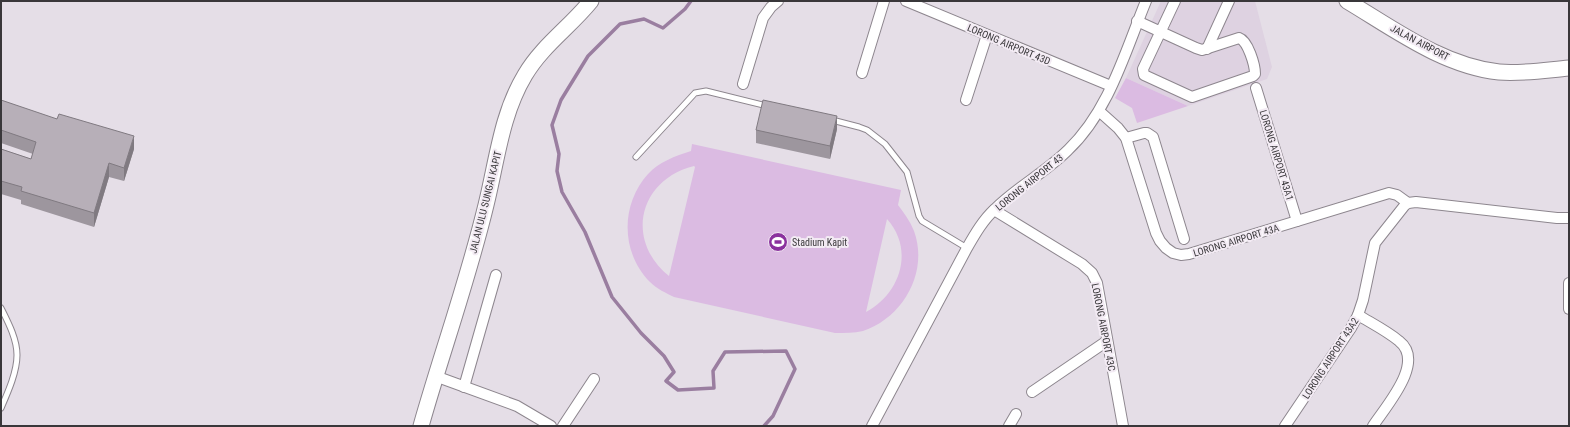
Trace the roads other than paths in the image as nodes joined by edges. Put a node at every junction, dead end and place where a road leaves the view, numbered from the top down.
1 (591, 1) edge
2 (884, 1) edge
3 (906, 1) edge
4 (1146, 1) edge
5 (1175, 1) edge
6 (1229, 1) edge
7 (1347, 1) edge
8 (777, 2) edge
9 (1137, 21) junction
10 (1160, 32) junction
11 (987, 35) junction
12 (1207, 49) junction
13 (1569, 68) edge
14 (862, 73) dead end
15 (743, 84) dead end
16 (1111, 86) junction
17 (1256, 88) dead end
18 (966, 100) dead end
19 (774, 107) edge
20 (1099, 112) junction
21 (828, 120) edge
22 (1126, 138) junction
23 (636, 157) dead end
24 (1408, 203) junction
25 (994, 210) junction
26 (1569, 218) edge
27 (1297, 221) junction
28 (1184, 239) dead end
29 (967, 248) junction
30 (496, 276) dead end
31 (1569, 283) edge
32 (1, 308) edge
33 (1569, 309) edge
34 (1358, 315) junction
35 (1107, 341) junction
36 (435, 376) junction
37 (594, 379) dead end
38 (464, 387) junction
39 (1032, 392) dead end
40 (1, 408) edge
41 (1016, 414) dead end
42 (421, 426) edge
43 (551, 426) edge
44 (564, 426) edge
45 (872, 426) edge
46 (1009, 426) edge
47 (1123, 426) edge
48 (1285, 426) edge
49 (1373, 426) edge

1 - 36 main road, JALAN ULU SUNGAI KAPIT
2 - 14 street
3 - 11 street, LORONG AIRPORT 43D
4 - 9 street, LORONG AIRPORT 43
5 - 10 street
6 - 12 street
7 - 13 main road, JALAN AIRPORT
8 - 15 street
9 - 10 street
9 - 16 street, LORONG AIRPORT 43
10 - 12 street
10 - 12 street
11 - 16 street, LORONG AIRPORT 43D
11 - 18 street
16 - 20 street, LORONG AIRPORT 43
17 - 27 street, LORONG AIRPORT 43A1
19 - 23 lane
20 - 22 street, LORONG AIRPORT 43A
20 - 25 street, LORONG AIRPORT 43
21 - 29 lane
22 - 27 street, LORONG AIRPORT 43A
22 - 28 street
24 - 26 street
24 - 27 street, LORONG AIRPORT 43A
24 - 34 street, LORONG AIRPORT 43A2
25 - 29 street, LORONG AIRPORT 43
25 - 35 street, LORONG AIRPORT 43C
29 - 45 street, LORONG AIRPORT 43
30 - 38 street
31 - 33 street
32 - 40 lane
34 - 48 street, LORONG AIRPORT 43A2
34 - 49 street
35 - 39 street
35 - 47 street, LORONG AIRPORT 43C
36 - 38 street
36 - 42 main road, JALAN ULU SUNGAI KAPIT
37 - 44 street
38 - 43 street
41 - 46 street

